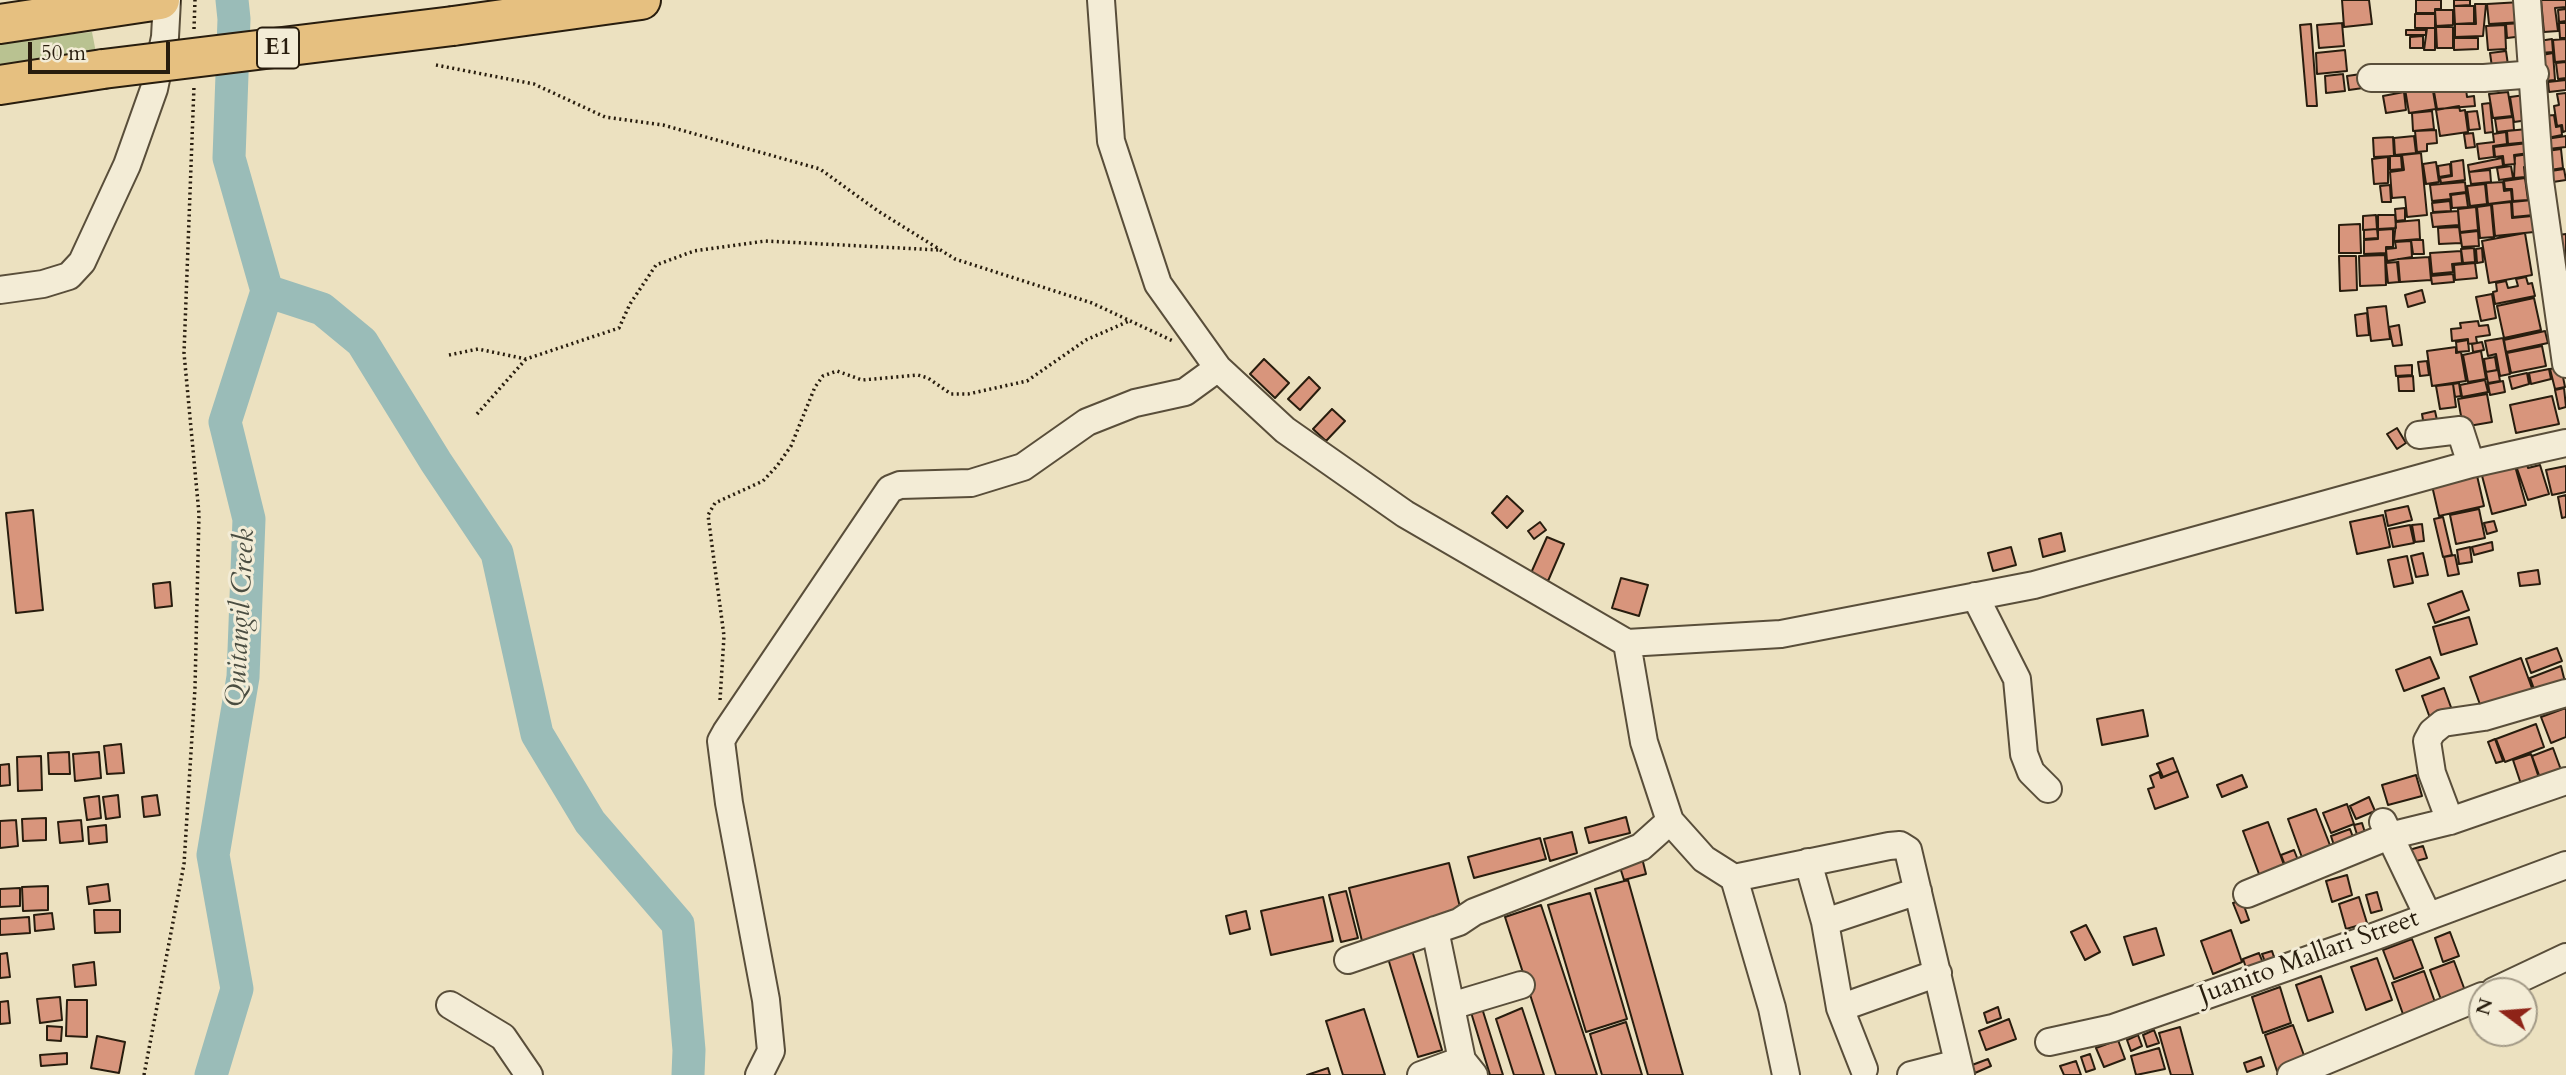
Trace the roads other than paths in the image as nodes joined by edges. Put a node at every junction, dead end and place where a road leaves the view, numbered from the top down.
1 (160, 0) edge
2 (167, 0) edge
3 (641, 0) edge
4 (2527, 0) edge
5 (1101, 5) edge
6 (0, 24) edge
7 (2535, 74) junction
8 (2371, 78) dead end
9 (0, 85) edge
10 (0, 290) edge
11 (2566, 364) edge
12 (1218, 368) junction
13 (2419, 435) dead end
14 (2566, 443) edge
15 (2471, 464) junction
16 (1975, 596) junction
17 (1628, 643) junction
18 (2566, 692) edge
19 (2566, 780) edge
20 (2048, 789) dead end
21 (1670, 821) junction
22 (2450, 821) junction
23 (2386, 828) junction
24 (1808, 862) junction
25 (2566, 865) edge
26 (1734, 877) junction
27 (1919, 891) junction
28 (2247, 894) dead end
29 (2428, 916) junction
30 (1825, 922) junction
31 (1435, 930) junction
32 (2566, 957) edge
33 (1348, 960) dead end
34 (1938, 972) junction
35 (2524, 977) edge
36 (1521, 985) dead end
37 (2468, 1002) edge
38 (450, 1005) dead end
39 (1451, 1006) junction
40 (1840, 1008) junction
41 (2049, 1042) dead end
42 (1468, 1068) edge
43 (1864, 1069) dead end
44 (1960, 1069) edge
45 (529, 1075) edge
46 (759, 1075) edge
47 (1421, 1075) edge
48 (1786, 1075) edge
49 (1911, 1075) edge
50 (2291, 1075) edge

1 - 6 highway
2 - 10 street
3 - 9 highway, E1, bridge
4 - 7 street
5 - 12 street
7 - 8 street
7 - 11 street
12 - 17 street
12 - 46 street
13 - 15 street
14 - 15 street
15 - 16 street
16 - 17 street
16 - 20 street
17 - 21 street
18 - 22 street
19 - 22 street
21 - 26 street
21 - 31 street
22 - 23 street
23 - 28 street
23 - 29 street
24 - 26 street
24 - 27 street
24 - 30 street
25 - 29 street, Juanito Mallari Street
26 - 48 street
27 - 30 street
27 - 34 street
29 - 41 street, Juanito Mallari Street
30 - 40 street
31 - 33 street
31 - 39 street
32 - 35 street
34 - 40 street
34 - 44 street
36 - 39 street
37 - 50 street
38 - 45 street
39 - 42 street
40 - 43 street
42 - 47 street
44 - 49 street

